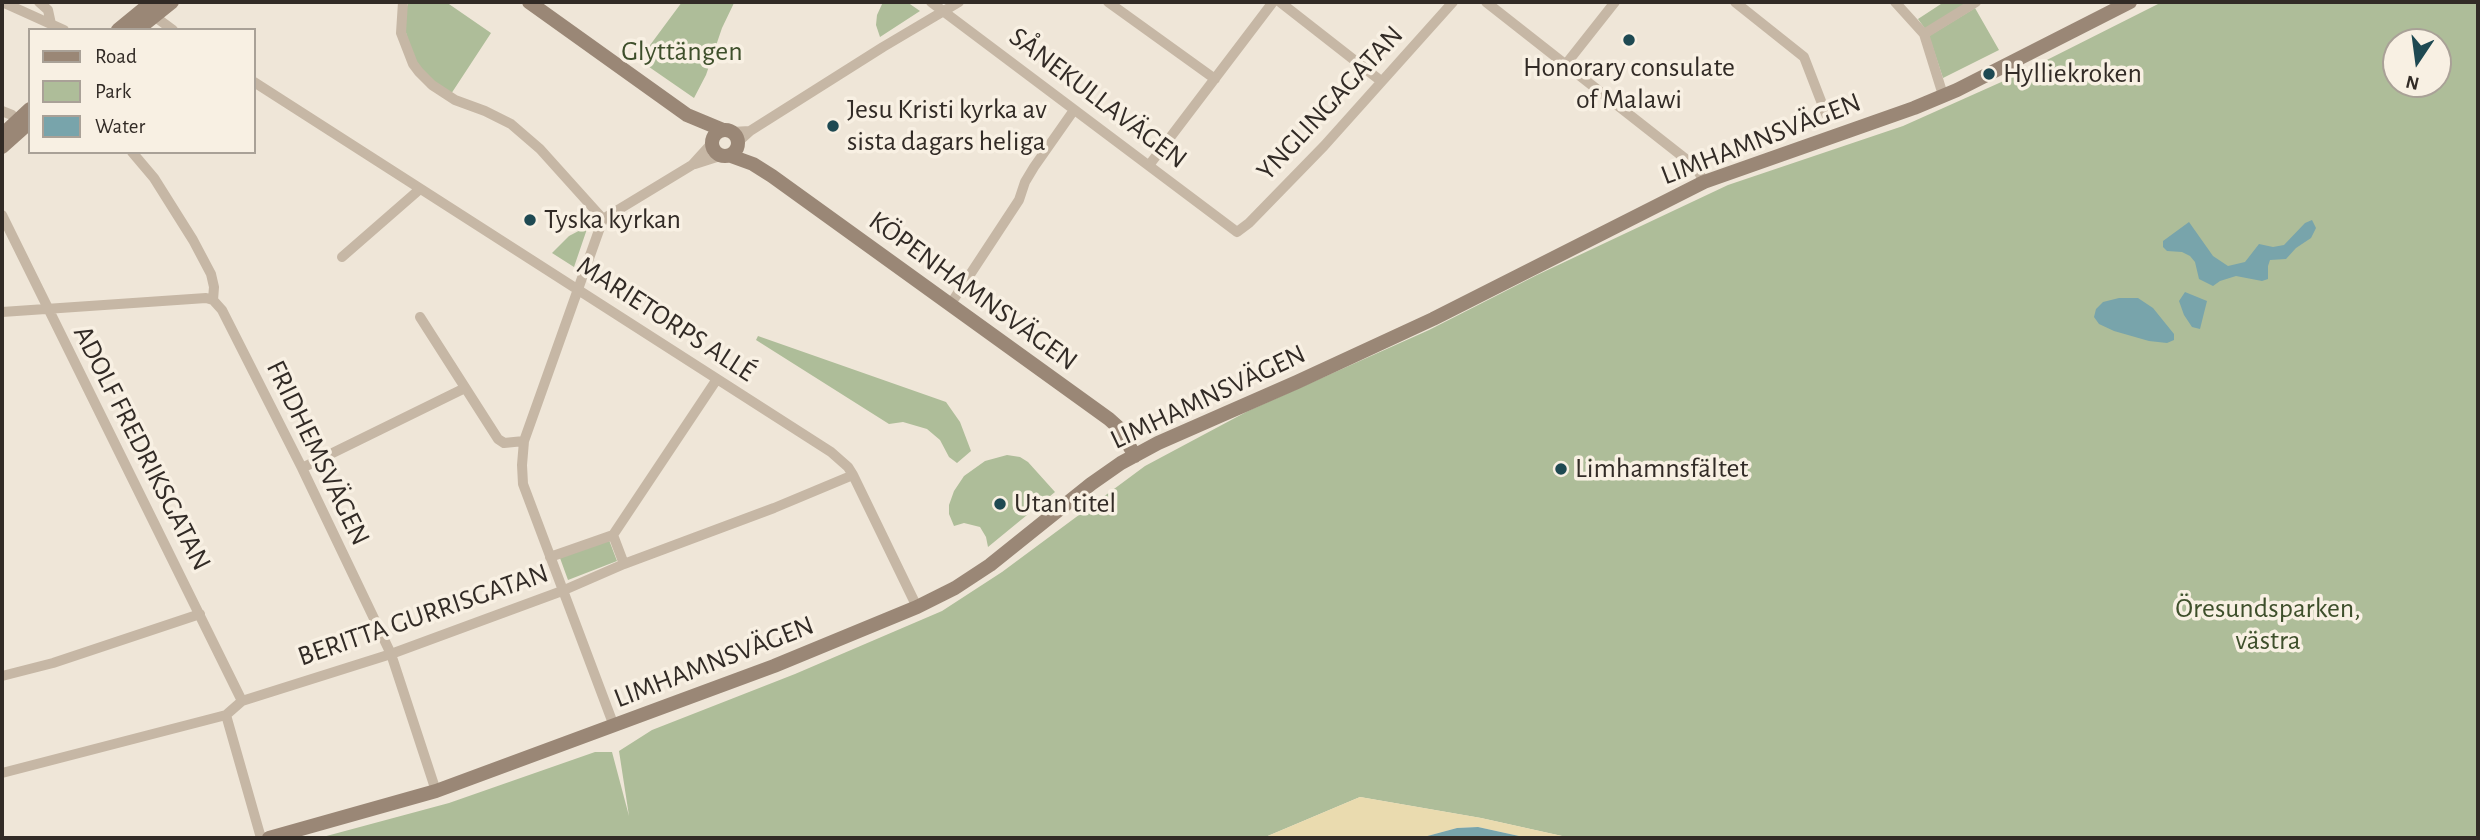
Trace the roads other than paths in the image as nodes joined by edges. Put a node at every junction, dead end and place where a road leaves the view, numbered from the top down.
1 (2, 2) edge
2 (39, 2) edge
3 (172, 2) edge
4 (403, 2) edge
5 (529, 2) edge
6 (932, 2) edge
7 (959, 2) edge
8 (1108, 2) edge
9 (1273, 2) edge
10 (1280, 2) edge
11 (1453, 2) edge
12 (1486, 2) edge
13 (1615, 2) edge
14 (1735, 2) edge
15 (1895, 2) edge
16 (1976, 2) edge
17 (2130, 2) edge
18 (150, 8) edge
19 (944, 10) junction
20 (51, 24) junction
21 (60, 28) edge
22 (121, 28) edge
23 (138, 28) edge
24 (171, 28) edge
25 (1924, 34) junction
26 (1566, 64) junction
27 (1215, 79) junction
28 (1381, 81) junction
29 (256, 83) edge
30 (1943, 95) junction
31 (1074, 110) junction
32 (2, 111) edge
33 (687, 114) junction
34 (1826, 114) dead end
35 (24, 123) edge
36 (2, 135) edge
37 (736, 135) junction
38 (2, 147) edge
39 (719, 149) junction
40 (134, 154) edge
41 (1150, 164) junction
42 (772, 176) junction
43 (1704, 182) junction
44 (420, 188) junction
45 (2, 215) edge
46 (603, 219) junction
47 (1237, 232) joint
48 (342, 257) dead end
49 (579, 289) junction
50 (213, 300) junction
51 (950, 304) junction
52 (47, 308) junction
53 (2, 312) edge
54 (419, 317) dead end
55 (717, 379) junction
56 (464, 388) junction
57 (524, 441) junction
58 (1135, 456) junction
59 (302, 468) junction
60 (853, 475) junction
61 (613, 535) junction
62 (551, 557) junction
63 (624, 564) junction
64 (562, 591) junction
65 (917, 607) junction
66 (200, 614) junction
67 (391, 654) junction
68 (2, 676) edge
69 (242, 701) junction
70 (226, 715) junction
71 (614, 726) junction
72 (2, 773) edge
73 (436, 791) junction
74 (261, 838) edge
75 (270, 838) edge

1 - 20 street
2 - 20 street
3 - 18 main road
4 - 46 street
5 - 33 main road, KÖPENHAMNSVÄGEN
6 - 19 street, SÅNEKULLAVÄGEN
7 - 19 street
8 - 27 street
9 - 27 street
10 - 28 street
11 - 28 street, YNGLINGAGATAN
12 - 26 street
13 - 26 street
14 - 34 street
15 - 25 street
16 - 25 street
17 - 30 main road, LIMHAMNSVÄGEN
18 - 22 main road
18 - 23 main road
18 - 24 street
19 - 31 street, SÅNEKULLAVÄGEN
19 - 37 street
20 - 21 street
25 - 30 street
26 - 43 street
27 - 41 street
28 - 47 street, YNGLINGAGATAN
29 - 44 street, MARIETORPS ALLÉ
30 - 43 main road, LIMHAMNSVÄGEN
31 - 41 street, SÅNEKULLAVÄGEN
31 - 51 street
32 - 35 street
33 - 37 main road, KÖPENHAMNSVÄGEN
33 - 39 main road, KÖPENHAMNSVÄGEN
35 - 36 main road
35 - 38 main road
37 - 39 main road
37 - 39 main road
37 - 42 main road, KÖPENHAMNSVÄGEN
39 - 42 main road, KÖPENHAMNSVÄGEN
39 - 46 street
40 - 50 street, FRIDHEMSVÄGEN
41 - 47 street, SÅNEKULLAVÄGEN
42 - 51 main road, KÖPENHAMNSVÄGEN
43 - 58 main road, LIMHAMNSVÄGEN
44 - 48 street
44 - 49 street, MARIETORPS ALLÉ
45 - 52 street, ADOLF FREDRIKSGATAN
46 - 49 street
49 - 55 street, MARIETORPS ALLÉ
49 - 57 street
50 - 52 street
50 - 59 street, FRIDHEMSVÄGEN
51 - 58 main road, KÖPENHAMNSVÄGEN
52 - 53 street
52 - 66 street, ADOLF FREDRIKSGATAN
54 - 56 street
55 - 60 street, MARIETORPS ALLÉ
55 - 61 street
56 - 57 street
56 - 59 street
57 - 62 street
58 - 65 main road, LIMHAMNSVÄGEN
59 - 67 street, FRIDHEMSVÄGEN
60 - 63 street, BERITTA GURRISGATAN
60 - 65 street, MARIETORPS ALLÉ
61 - 62 street
61 - 63 street
62 - 64 street
63 - 64 street, BERITTA GURRISGATAN
64 - 67 street, BERITTA GURRISGATAN
64 - 71 street
65 - 71 main road, LIMHAMNSVÄGEN
66 - 68 street
66 - 69 street, ADOLF FREDRIKSGATAN
67 - 69 street, BERITTA GURRISGATAN
67 - 73 street, FRIDHEMSVÄGEN
69 - 70 street, BERITTA GURRISGATAN
70 - 72 street, BERITTA GURRISGATAN
70 - 74 street
71 - 73 main road, LIMHAMNSVÄGEN
73 - 75 main road, LIMHAMNSVÄGEN

